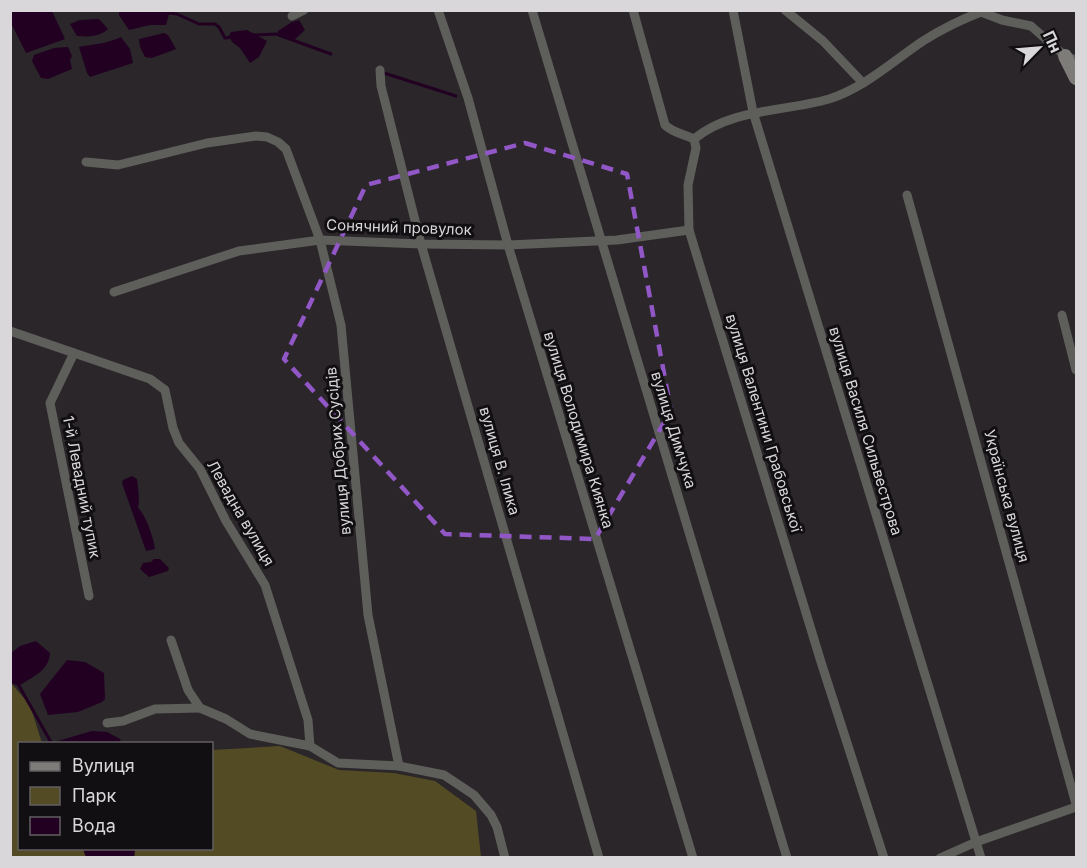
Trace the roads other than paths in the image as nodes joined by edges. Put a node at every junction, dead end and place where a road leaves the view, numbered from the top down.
1 (304, 10) edge
2 (438, 10) edge
3 (532, 10) edge
4 (633, 10) edge
5 (733, 10) edge
6 (785, 10) edge
7 (979, 11) edge
8 (292, 16) dead end
9 (1071, 58) edge
10 (381, 70) dead end
11 (1077, 78) edge
12 (863, 83) junction
13 (753, 112) junction
14 (694, 139) junction
15 (86, 162) dead end
16 (907, 195) dead end
17 (689, 230) junction
18 (320, 240) junction
19 (601, 241) junction
20 (421, 244) junction
21 (508, 245) junction
22 (114, 291) dead end
23 (1062, 315) dead end
24 (10, 331) edge
25 (74, 353) junction
26 (1077, 370) edge
27 (89, 596) dead end
28 (171, 640) dead end
29 (200, 708) junction
30 (107, 723) dead end
31 (310, 746) junction
32 (399, 766) junction
33 (1077, 806) edge
34 (976, 842) junction
35 (505, 858) edge
36 (599, 858) edge
37 (693, 858) edge
38 (787, 858) edge
39 (884, 858) edge
40 (940, 858) edge
41 (981, 858) edge

1 - 8 street
2 - 21 street, вулиця Володимира Киянка
3 - 19 street, вулиця Димчука
4 - 14 street
5 - 13 street, вулиця Василя Сильвестрова
6 - 12 street
7 - 9 street
7 - 12 street
9 - 11 street
10 - 20 street, вулиця В. Ілика
12 - 13 street
13 - 14 street
13 - 34 street, вулиця Василя Сильвестрова
14 - 17 street, вулиця Валентини Грабовської
15 - 18 street, вулиця Добрих Сусідів
16 - 33 street, Українська вулиця
17 - 19 street, Сонячний провулок
17 - 39 street, вулиця Валентини Грабовської
18 - 20 street, Сонячний провулок
18 - 22 street, Сонячний провулок
18 - 32 street, вулиця Добрих Сусідів
19 - 21 street, Сонячний провулок
19 - 38 street, вулиця Димчука
20 - 21 street, Сонячний провулок
20 - 36 street, вулиця В. Ілика
21 - 37 street, вулиця Володимира Киянка
23 - 26 street
24 - 25 street, Левадна вулиця
25 - 27 street, 1-й Левадний тупик
25 - 31 street, Левадна вулиця
28 - 29 street
29 - 30 street
29 - 31 street
31 - 32 street
32 - 35 street
33 - 34 street
34 - 40 street
34 - 41 street, вулиця Василя Сильвестрова

